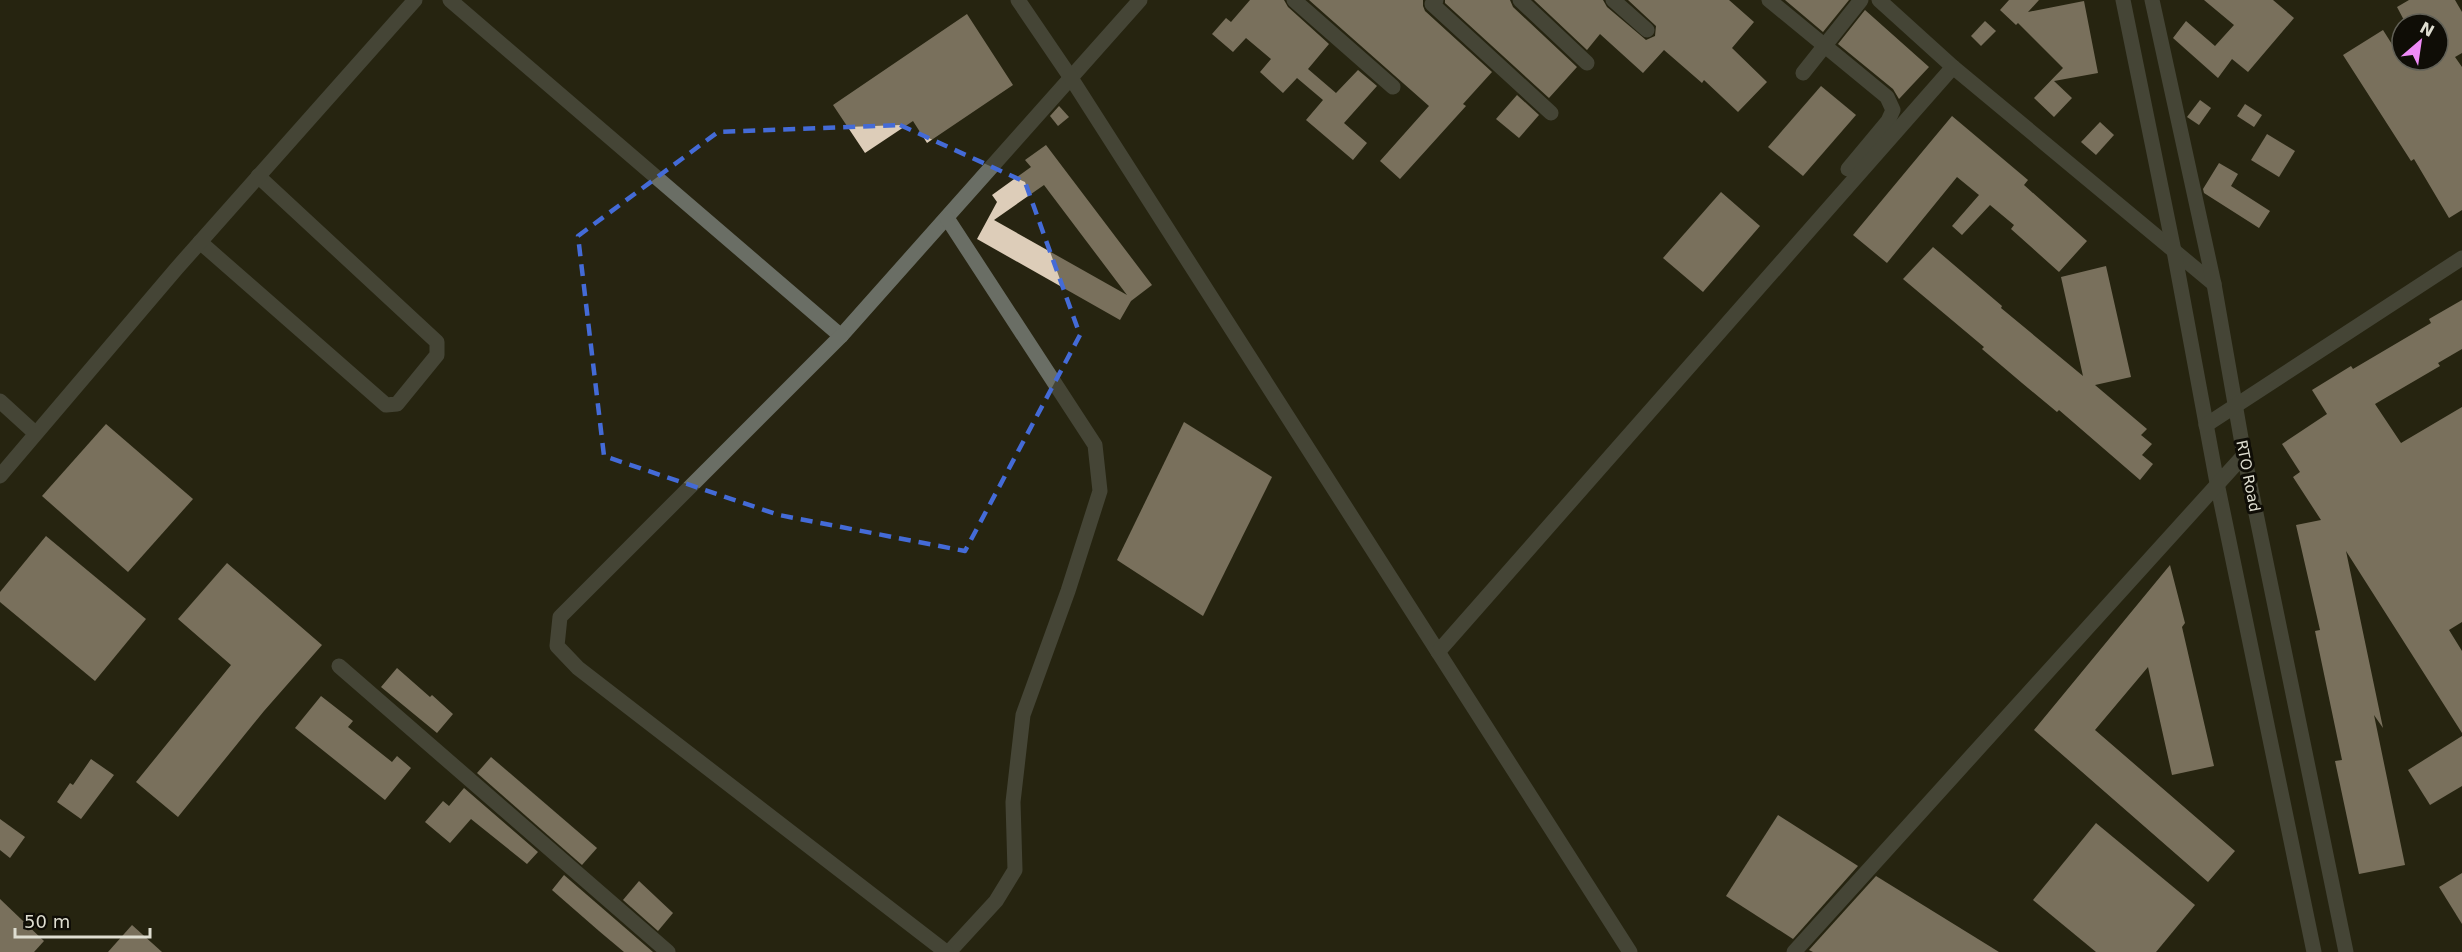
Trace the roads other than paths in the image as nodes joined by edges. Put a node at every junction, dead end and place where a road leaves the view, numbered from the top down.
1 (415, 0) edge
2 (450, 0) edge
3 (1018, 0) edge
4 (1140, 0) edge
5 (1294, 0) edge
6 (1436, 0) edge
7 (1520, 0) edge
8 (1613, 0) edge
9 (1769, 0) edge
10 (1861, 0) edge
11 (1879, 0) edge
12 (2122, 0) edge
13 (2152, 0) edge
14 (1647, 30) dead end
15 (1824, 47) junction
16 (1587, 63) dead end
17 (1953, 67) junction
18 (1803, 73) dead end
19 (1071, 78) junction
20 (1393, 87) dead end
21 (1551, 113) dead end
22 (1848, 169) dead end
23 (258, 176) junction
24 (947, 218) junction
25 (200, 242) junction
26 (2174, 251) junction
27 (2462, 258) edge
28 (2214, 284) junction
29 (841, 336) junction
30 (0, 401) edge
31 (2235, 407) junction
32 (2206, 425) junction
33 (35, 433) junction
34 (2244, 455) junction
35 (0, 476) edge
36 (2217, 483) junction
37 (1438, 652) junction
38 (339, 666) dead end
39 (668, 952) edge
40 (947, 952) edge
41 (1630, 952) edge
42 (1794, 952) edge
43 (2314, 952) edge
44 (2346, 952) edge

1 - 23 street
2 - 29 street
3 - 19 street
4 - 19 street
5 - 20 street
6 - 21 street
7 - 16 street
8 - 14 street
9 - 15 street
10 - 15 street
11 - 17 street
12 - 26 street, RTO Road
13 - 28 street, RTO Road
15 - 18 street
15 - 22 street
17 - 26 street
17 - 37 street
19 - 24 street
19 - 37 street
23 - 25 street
23 - 25 street
24 - 29 street
24 - 40 street
25 - 33 street
26 - 28 street
26 - 32 street, RTO Road
27 - 31 street
28 - 31 street, RTO Road
29 - 40 street
30 - 33 street
31 - 32 street
31 - 34 street, RTO Road
32 - 36 street, RTO Road
33 - 35 street
34 - 36 street
34 - 44 street, RTO Road
36 - 42 street
36 - 43 street, RTO Road
37 - 41 street
38 - 39 street

